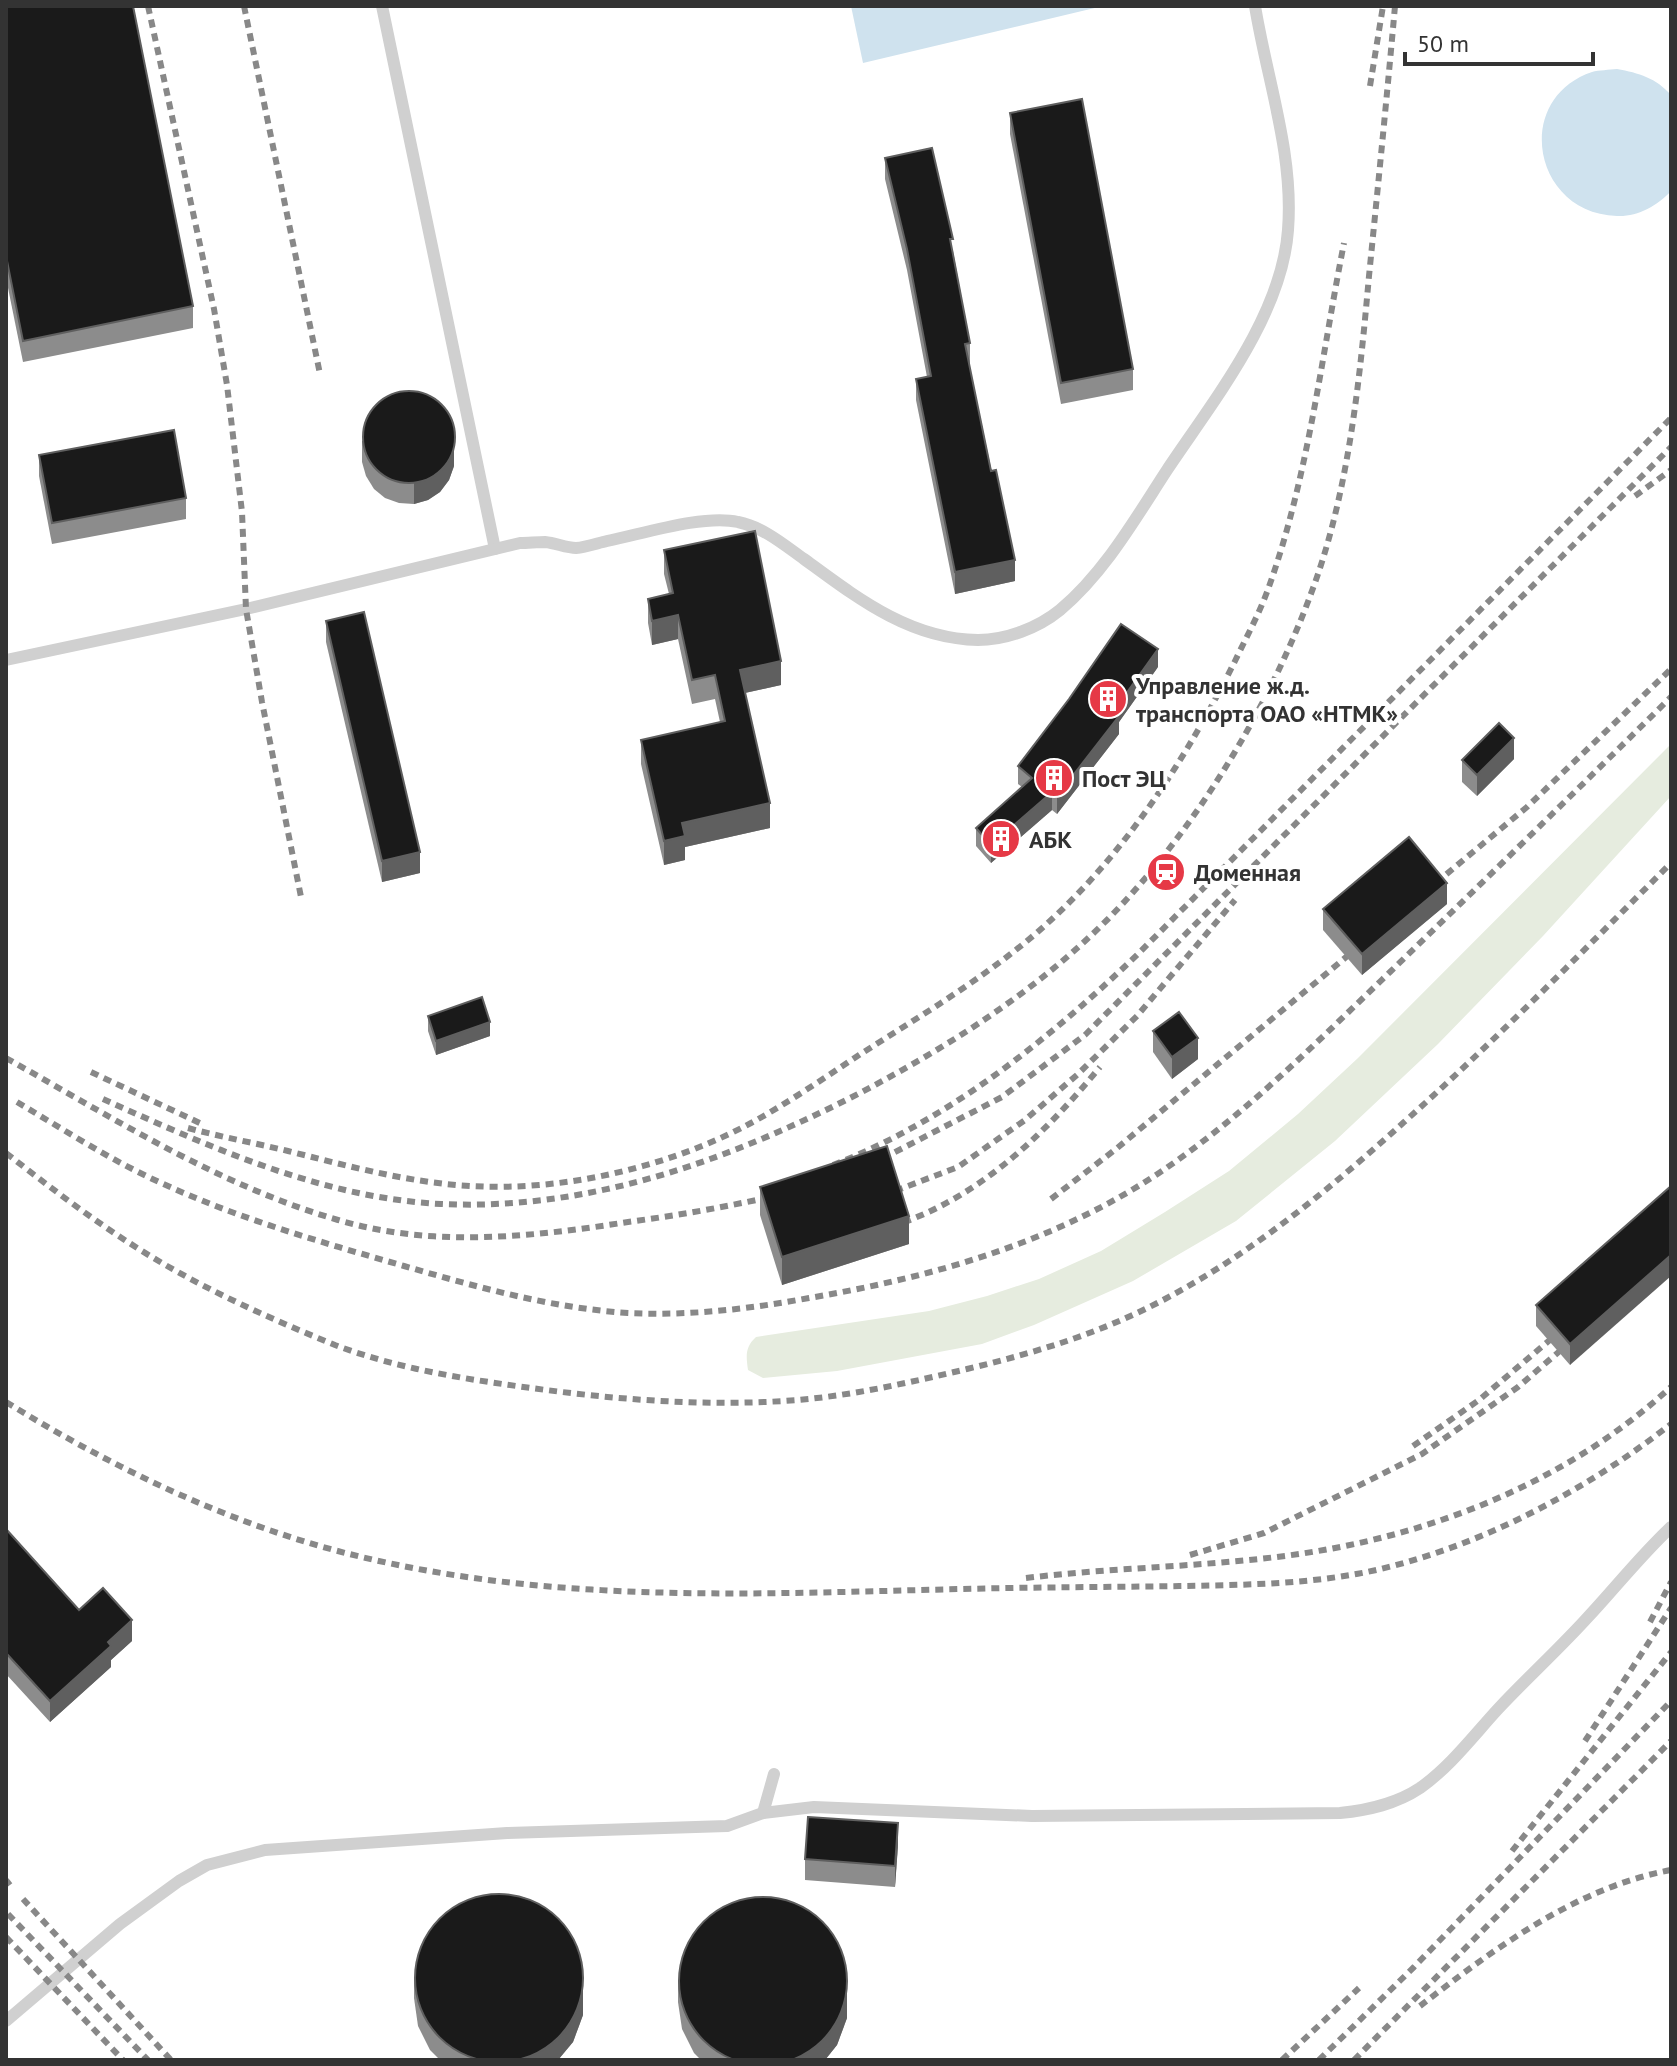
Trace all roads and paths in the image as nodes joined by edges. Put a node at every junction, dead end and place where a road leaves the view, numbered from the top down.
1 (382, 6) edge
2 (1255, 6) edge
3 (495, 549) junction
4 (6, 660) edge
5 (1671, 1527) edge
6 (774, 1774) dead end
7 (763, 1813) junction
8 (6, 2021) edge

1 - 3 lane
2 - 3 lane
3 - 4 lane
5 - 7 lane
6 - 7 lane
7 - 8 lane

